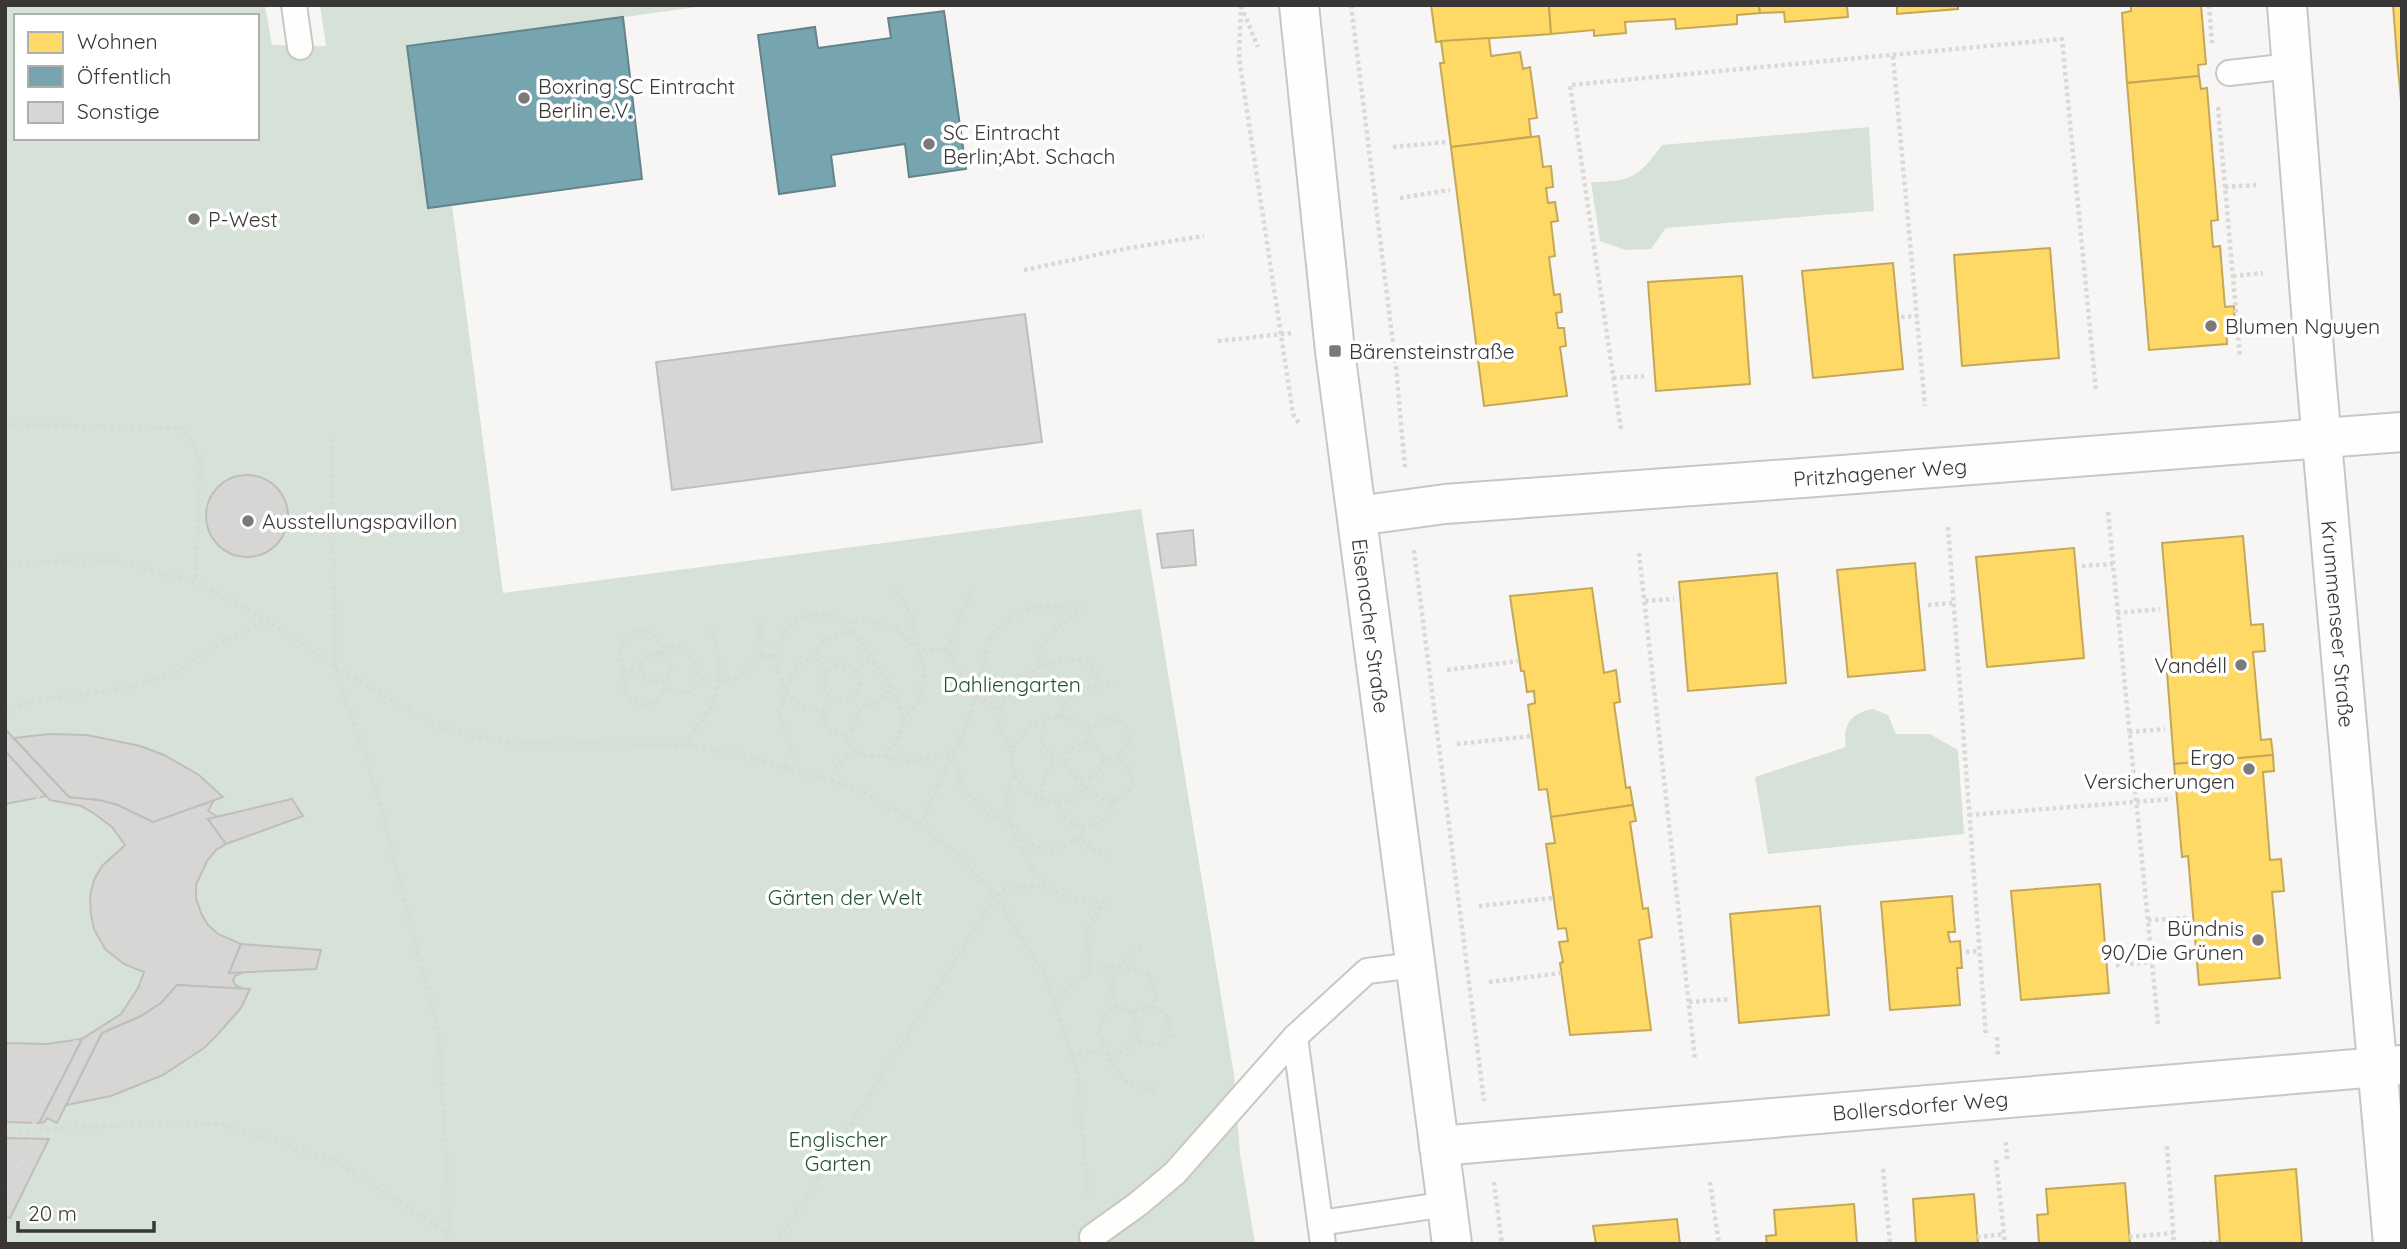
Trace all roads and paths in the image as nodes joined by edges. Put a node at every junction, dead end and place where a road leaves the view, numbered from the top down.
1 (294, 5) edge
2 (1241, 5) edge
3 (1299, 5) edge
4 (1351, 5) edge
5 (2209, 5) edge
6 (2287, 5) edge
7 (2212, 44) dead end
8 (300, 47) dead end
9 (1260, 51) dead end
10 (1893, 56) junction
11 (2291, 66) junction
12 (2229, 73) dead end
13 (2217, 96) dead end
14 (1446, 142) dead end
15 (1393, 147) dead end
16 (2256, 185) dead end
17 (2225, 187) junction
18 (1450, 190) dead end
19 (1400, 198) dead end
20 (1204, 236) dead end
21 (1024, 270) dead end
22 (2263, 273) dead end
23 (2233, 276) junction
24 (1917, 316) junction
25 (1901, 317) dead end
26 (1296, 333) dead end
27 (1218, 341) dead end
28 (1468, 353) dead end
29 (2240, 357) dead end
30 (1421, 358) dead end
31 (1644, 376) dead end
32 (1613, 378) junction
33 (2096, 391) dead end
34 (1925, 405) dead end
35 (5, 425) edge
36 (1620, 429) dead end
37 (2402, 432) edge
38 (2322, 438) junction
39 (331, 439) dead end
40 (1409, 509) junction
41 (2108, 512) dead end
42 (1357, 516) junction
43 (1948, 527) dead end
44 (1639, 553) dead end
45 (5, 564) edge
46 (2113, 564) junction
47 (2081, 566) dead end
48 (195, 582) junction
49 (897, 590) dead end
50 (972, 592) dead end
51 (1674, 598) dead end
52 (1644, 601) junction
53 (1953, 603) junction
54 (1927, 606) dead end
55 (2161, 609) dead end
56 (2117, 613) junction
57 (266, 620) junction
58 (849, 621) junction
59 (760, 623) dead end
60 (710, 626) dead end
61 (852, 632) junction
62 (664, 645) junction
63 (917, 650) junction
64 (947, 650) junction
65 (661, 654) junction
66 (760, 656) junction
67 (773, 657) junction
68 (817, 658) junction
69 (871, 658) junction
70 (1519, 661) dead end
71 (335, 666) junction
72 (1037, 668) junction
73 (641, 669) junction
74 (623, 670) junction
75 (1447, 670) dead end
76 (830, 671) junction
77 (855, 671) junction
78 (699, 678) junction
79 (718, 681) junction
80 (664, 684) junction
81 (1115, 684) dead end
82 (1101, 685) junction
83 (892, 688) junction
84 (786, 692) junction
85 (974, 695) junction
86 (832, 698) junction
87 (852, 699) junction
88 (861, 707) junction
89 (1000, 709) junction
90 (822, 710) junction
91 (5, 711) edge
92 (1058, 717) junction
93 (902, 718) junction
94 (1044, 719) junction
95 (1091, 729) junction
96 (2165, 729) dead end
97 (2129, 732) junction
98 (845, 735) junction
99 (1532, 736) dead end
100 (1087, 743) junction
101 (1457, 744) dead end
102 (688, 745) junction
103 (1011, 750) junction
104 (854, 752) junction
105 (954, 753) junction
106 (886, 756) junction
107 (1116, 758) junction
108 (1066, 759) junction
109 (5, 760) edge
110 (1102, 760) junction
111 (1057, 761) junction
112 (786, 768) junction
113 (1014, 775) junction
114 (1084, 779) junction
115 (832, 782) junction
116 (1084, 787) junction
117 (39, 798) dead end
118 (2172, 799) dead end
119 (1043, 800) junction
120 (1114, 800) junction
121 (1057, 802) junction
122 (2136, 802) junction
123 (1969, 814) junction
124 (1011, 824) junction
125 (920, 825) junction
126 (1082, 827) junction
127 (1082, 838) junction
128 (1106, 855) dead end
129 (1043, 885) junction
130 (996, 896) junction
131 (1553, 898) dead end
132 (1479, 906) dead end
133 (2187, 918) dead end
134 (2148, 920) junction
135 (1143, 945) dead end
136 (1980, 951) junction
137 (1966, 952) dead end
138 (2151, 962) junction
139 (1415, 965) junction
140 (2116, 965) dead end
141 (1119, 967) junction
142 (1090, 971) junction
143 (1561, 974) dead end
144 (1489, 982) dead end
145 (1731, 999) dead end
146 (1053, 1001) junction
147 (1689, 1002) junction
148 (1115, 1006) junction
149 (1154, 1006) junction
150 (1132, 1012) junction
151 (2158, 1024) dead end
152 (1296, 1037) junction
153 (1986, 1037) dead end
154 (77, 1040) dead end
155 (1140, 1041) junction
156 (1107, 1054) junction
157 (1072, 1056) junction
158 (1695, 1060) dead end
159 (2390, 1066) edge
160 (1155, 1090) dead end
161 (33, 1124) dead end
162 (5, 1131) edge
163 (34, 1138) dead end
164 (1488, 1142) junction
165 (1439, 1146) junction
166 (2167, 1146) dead end
167 (1996, 1160) dead end
168 (1882, 1169) dead end
169 (1710, 1182) dead end
170 (5, 1194) edge
171 (1447, 1204) junction
172 (448, 1233) junction
173 (1322, 1233) edge
174 (2173, 1233) junction
175 (2004, 1234) junction
176 (1092, 1237) joint
177 (1977, 1237) dead end
178 (2129, 1237) dead end
179 (2220, 1242) edge
180 (447, 1244) edge
181 (776, 1244) edge
182 (1452, 1244) edge
183 (1502, 1244) edge
184 (1719, 1244) edge
185 (1889, 1244) edge
186 (2005, 1244) edge
187 (2174, 1244) edge
188 (2194, 1244) edge
189 (2393, 1244) edge

1 - 8 lane
2 - 9 path
3 - 42 street, Eisenacher Straße
4 - 40 path
5 - 7 path
6 - 11 street, Krummenseer Straße
10 - 24 path
10 - 32 path
10 - 33 path
11 - 12 lane
11 - 38 street, Krummenseer Straße
13 - 17 path
14 - 15 path
16 - 17 path
17 - 23 path
18 - 19 path
20 - 21 path
22 - 23 path
23 - 29 path
24 - 25 path
24 - 34 path
26 - 27 path
28 - 30 path
31 - 32 path
32 - 36 path
35 - 48 path
37 - 38 street, Pritzhagener Weg
38 - 40 street, Pritzhagener Weg
38 - 159 street, Krummenseer Straße
39 - 71 path
40 - 42 street, Pritzhagener Weg
40 - 164 path
41 - 46 path
42 - 139 street, Eisenacher Straße
43 - 53 path
44 - 52 path
45 - 48 path
46 - 47 path
46 - 56 path
48 - 57 path
49 - 63 path
50 - 64 path
51 - 52 path
52 - 147 path
53 - 54 path
53 - 123 path
55 - 56 path
56 - 97 path
57 - 71 path
57 - 91 path
58 - 61 path
58 - 63 path
58 - 67 path
59 - 66 path
60 - 79 path
61 - 68 path
61 - 69 path
62 - 65 path
62 - 74 path
62 - 78 path
63 - 64 path
63 - 93 path
64 - 85 path
65 - 73 path
65 - 80 path
66 - 67 path
66 - 79 path
67 - 84 path
68 - 76 path
68 - 84 path
69 - 77 path
69 - 83 path
70 - 75 path
71 - 102 path
71 - 172 path
72 - 82 path
72 - 85 path
72 - 89 path
73 - 74 path
73 - 80 path
74 - 80 path
76 - 77 path
76 - 86 path
77 - 87 path
78 - 79 path
78 - 80 path
79 - 102 path
81 - 82 path
82 - 92 path
83 - 88 path
83 - 93 path
84 - 90 path
84 - 112 path
85 - 89 path
85 - 105 path
86 - 87 path
86 - 90 path
87 - 88 path
88 - 98 path
89 - 103 path
90 - 98 path
92 - 94 path
92 - 95 path
93 - 106 path
94 - 103 path
94 - 111 path
95 - 100 path
95 - 107 path
96 - 97 path
97 - 122 path
98 - 104 path
99 - 101 path
100 - 108 path
100 - 110 path
102 - 112 path
103 - 113 path
104 - 106 path
104 - 115 path
105 - 106 path
105 - 124 path
105 - 125 path
107 - 110 path
107 - 120 path
108 - 111 path
108 - 114 path
109 - 117 path
110 - 114 path
111 - 119 path
112 - 115 path
113 - 119 path
113 - 124 path
114 - 116 path
115 - 125 path
116 - 120 path
116 - 121 path
118 - 122 path
119 - 121 path
120 - 126 path
121 - 126 path
122 - 123 path
122 - 134 path
123 - 136 path
124 - 127 path
124 - 129 path
125 - 130 path
126 - 127 path
127 - 128 path
129 - 130 path
129 - 142 path
130 - 146 path
130 - 181 path
131 - 132 path
133 - 134 path
134 - 138 path
135 - 141 path
136 - 137 path
136 - 153 path
138 - 140 path
138 - 151 path
139 - 152 lane
139 - 165 street, Eisenacher Straße
141 - 142 path
141 - 148 path
141 - 149 path
142 - 146 path
143 - 144 path
145 - 147 path
146 - 157 path
147 - 158 path
148 - 150 path
148 - 156 path
149 - 150 path
149 - 155 path
150 - 155 path
152 - 173 lane
152 - 176 lane
154 - 161 path
155 - 156 path
156 - 157 path
156 - 160 path
157 - 176 path
159 - 164 street, Bollersdorfer Weg
159 - 189 street, Krummenseer Straße
162 - 172 path
163 - 170 path
164 - 165 street, Bollersdorfer Weg
164 - 183 path
165 - 171 street, Eisenacher Straße
166 - 174 path
167 - 175 path
168 - 185 path
169 - 184 path
171 - 173 lane
171 - 182 street, Eisenacher Straße
172 - 180 path
174 - 178 path
174 - 187 path
175 - 177 path
175 - 186 path
179 - 188 path

